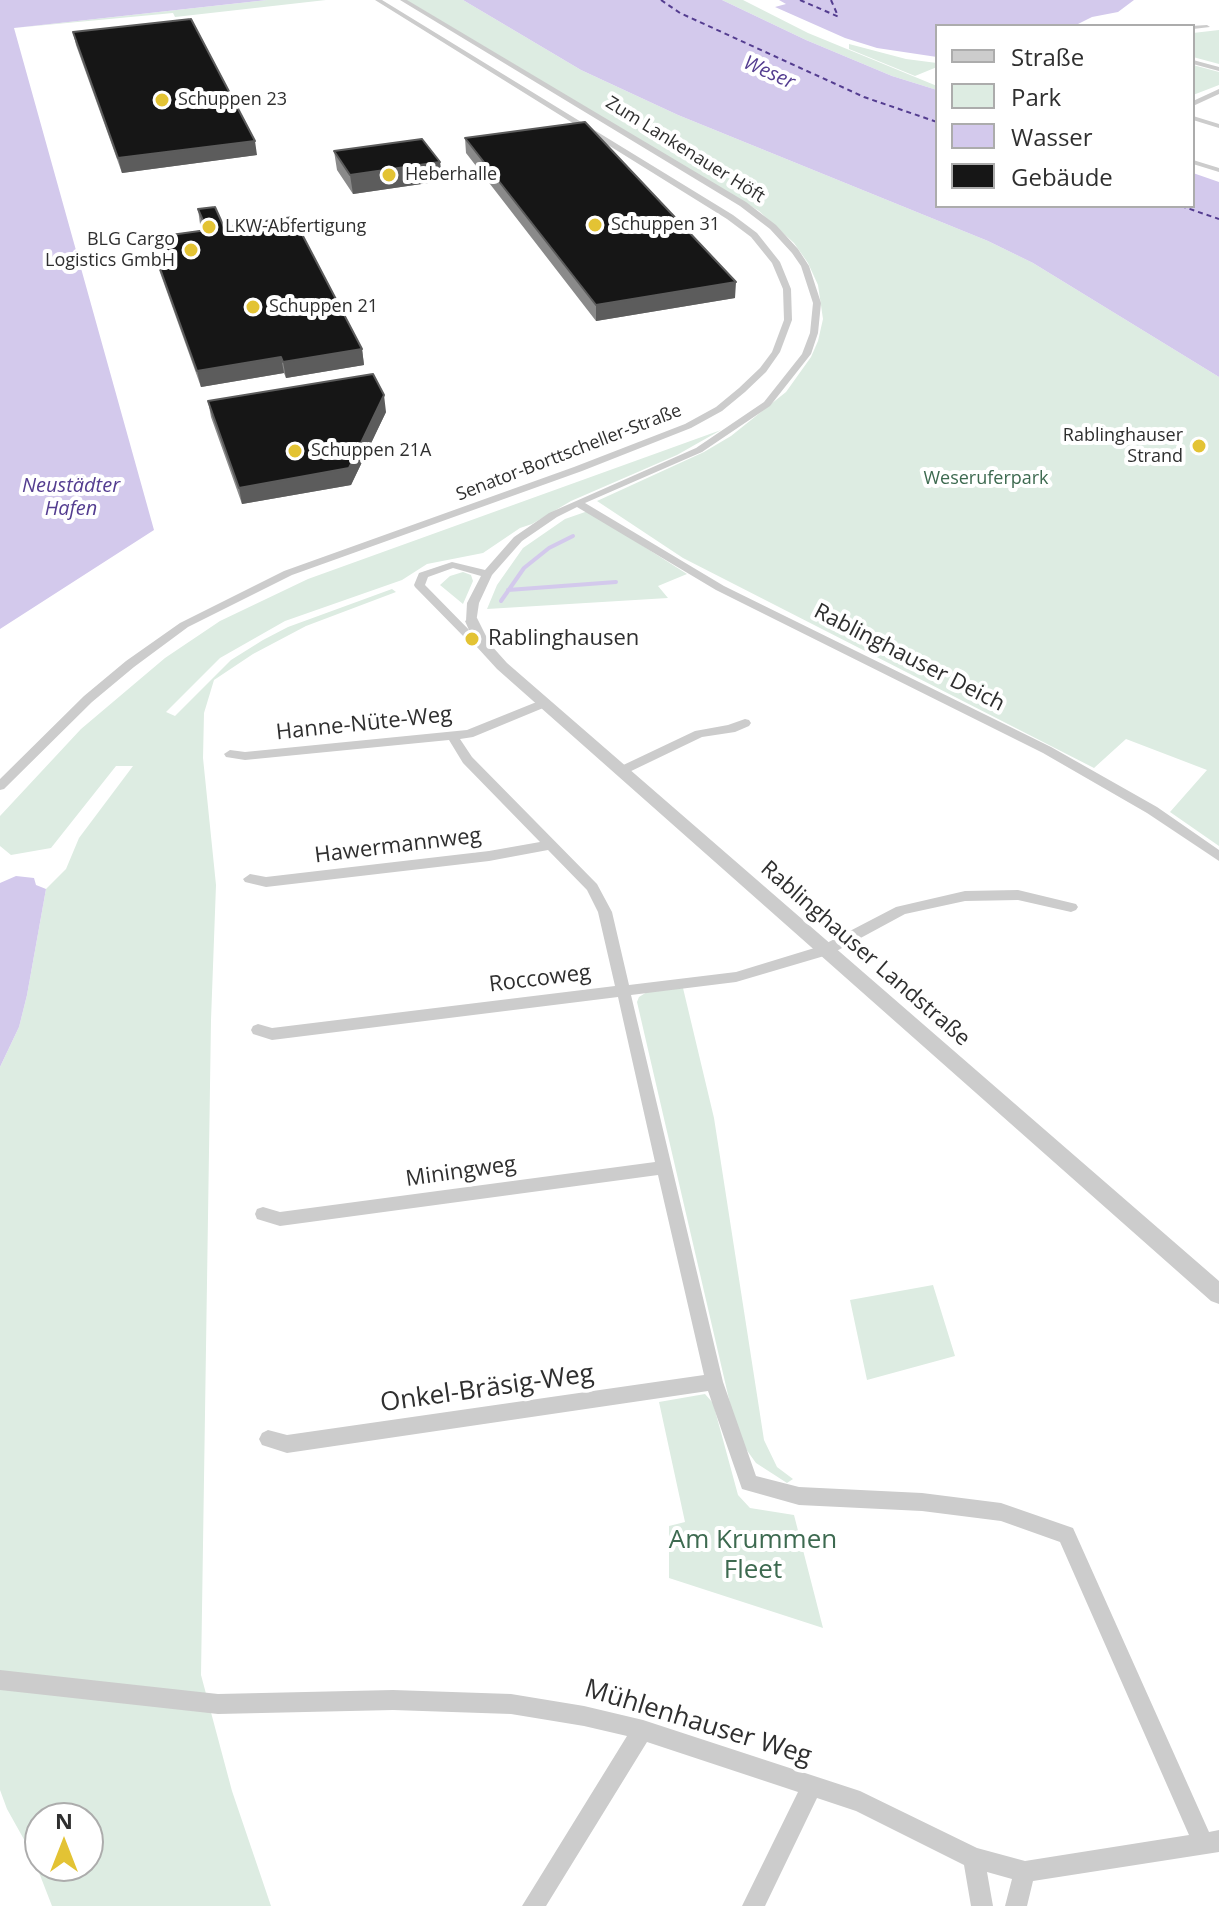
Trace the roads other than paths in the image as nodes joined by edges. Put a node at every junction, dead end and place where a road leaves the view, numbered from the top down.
1 (378, 0) edge
2 (403, 0) edge
3 (1204, 23) dead end
4 (1195, 26) edge
5 (1195, 63) edge
6 (1219, 69) edge
7 (1219, 91) edge
8 (1195, 103) edge
9 (1195, 112) edge
10 (1219, 118) edge
11 (1195, 119) edge
12 (1219, 126) edge
13 (1195, 163) edge
14 (1219, 170) edge
15 (577, 503) junction
16 (487, 574) junction
17 (472, 621) joint
18 (483, 646) junction
19 (544, 703) junction
20 (745, 723) dead end
21 (452, 735) junction
22 (230, 754) dead end
23 (621, 771) junction
24 (0, 786) edge
25 (551, 845) junction
26 (1219, 856) edge
27 (250, 879) dead end
28 (1071, 907) dead end
29 (826, 950) junction
30 (626, 991) junction
31 (258, 1030) dead end
32 (665, 1167) junction
33 (263, 1214) dead end
34 (1219, 1294) edge
35 (714, 1382) junction
36 (268, 1439) dead end
37 (0, 1680) edge
38 (643, 1730) junction
39 (812, 1786) junction
40 (1211, 1842) edge
41 (974, 1858) junction
42 (1025, 1872) junction
43 (533, 1906) edge
44 (753, 1906) edge
45 (982, 1906) edge
46 (1016, 1906) edge

1 - 24 street, Senator-Borttscheller-Straße
2 - 15 street, Zum Lankenauer Höft
3 - 4 street
5 - 6 street
7 - 8 street
9 - 10 street
11 - 12 street
13 - 14 street
15 - 16 street, Zum Lankenauer Höft
15 - 26 street, Rablinghauser Deich
16 - 17 street, Zum Lankenauer Höft
16 - 18 street, Rablinghauser Landstraße
17 - 18 street, Rablinghauser Landstraße
18 - 19 street, Rablinghauser Landstraße
19 - 21 street, Hanne-Nüte-Weg
19 - 23 street, Rablinghauser Landstraße
20 - 23 street
21 - 22 street, Hanne-Nüte-Weg
21 - 25 street
23 - 29 street, Rablinghauser Landstraße
25 - 27 street, Hawermannweg
25 - 30 street
28 - 29 street, Roccoweg
29 - 30 street, Roccoweg
29 - 34 street, Rablinghauser Landstraße
30 - 31 street, Roccoweg
30 - 32 street
32 - 33 street, Miningweg
32 - 35 street
35 - 36 street, Onkel-Bräsig-Weg
35 - 40 street
37 - 38 street, Mühlenhauser Weg
38 - 39 street, Mühlenhauser Weg
38 - 43 street
39 - 41 street, Mühlenhauser Weg
39 - 44 street
40 - 42 street, Mühlenhauser Weg
41 - 42 street, Mühlenhauser Weg
41 - 45 street
42 - 46 street

